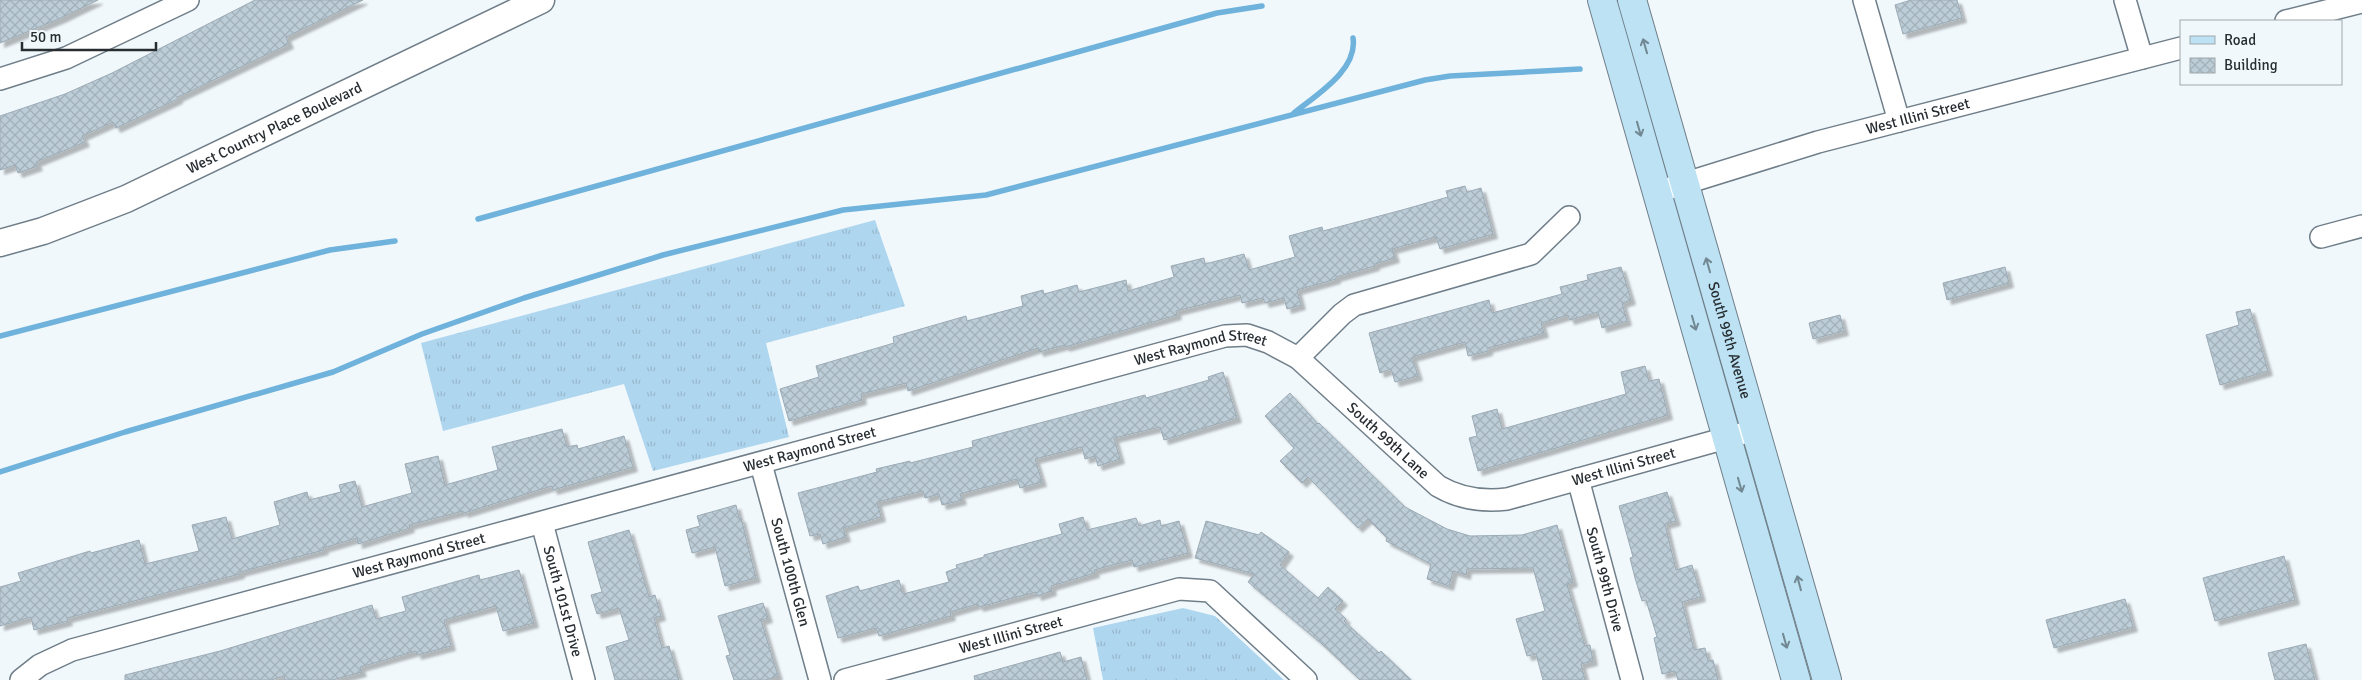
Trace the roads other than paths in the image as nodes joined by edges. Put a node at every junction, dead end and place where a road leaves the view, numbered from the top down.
1 (188, 0) edge
2 (541, 0) edge
3 (1602, 0) edge
4 (1632, 0) edge
5 (1864, 0) edge
6 (2125, 0) edge
7 (2362, 2) edge
8 (2290, 20) edge
9 (2180, 48) edge
10 (2142, 58) junction
11 (0, 78) edge
12 (1899, 121) junction
13 (1684, 184) junction
14 (1657, 192) junction
15 (1569, 217) dead end
16 (2362, 226) edge
17 (2320, 237) dead end
18 (0, 243) edge
19 (1298, 358) junction
20 (1755, 430) junction
21 (1727, 438) junction
22 (761, 464) junction
23 (1578, 479) junction
24 (1491, 501) joint
25 (542, 523) junction
26 (21, 680) edge
27 (584, 680) edge
28 (820, 680) edge
29 (845, 680) edge
30 (1306, 680) edge
31 (1632, 680) edge
32 (1796, 680) edge
33 (1827, 680) edge

1 - 11 street
2 - 18 street, West Country Place Boulevard
3 -> 14 main road, South 99th Avenue
13 -> 4 main road, South 99th Avenue
5 - 12 street
6 - 10 street
7 - 8 street
9 - 10 street, West Illini Street
10 - 12 street, West Illini Street
12 - 13 street, West Illini Street
13 - 14 street, West Illini Street
20 -> 13 main road, South 99th Avenue
14 -> 21 main road, South 99th Avenue
15 - 19 street
16 - 17 street
19 - 22 street, West Raymond Street
19 - 24 street, South 99th Lane
20 - 21 street, West Illini Street
33 -> 20 main road, South 99th Avenue
21 - 23 street, West Illini Street
21 -> 32 main road, South 99th Avenue
22 - 25 street, West Raymond Street
22 - 28 street, South 100th Glen
23 - 24 street, West Illini Street
23 - 31 street, South 99th Drive
25 - 26 street, West Raymond Street
25 - 27 street, South 101st Drive
29 - 30 street, West Illini Street

